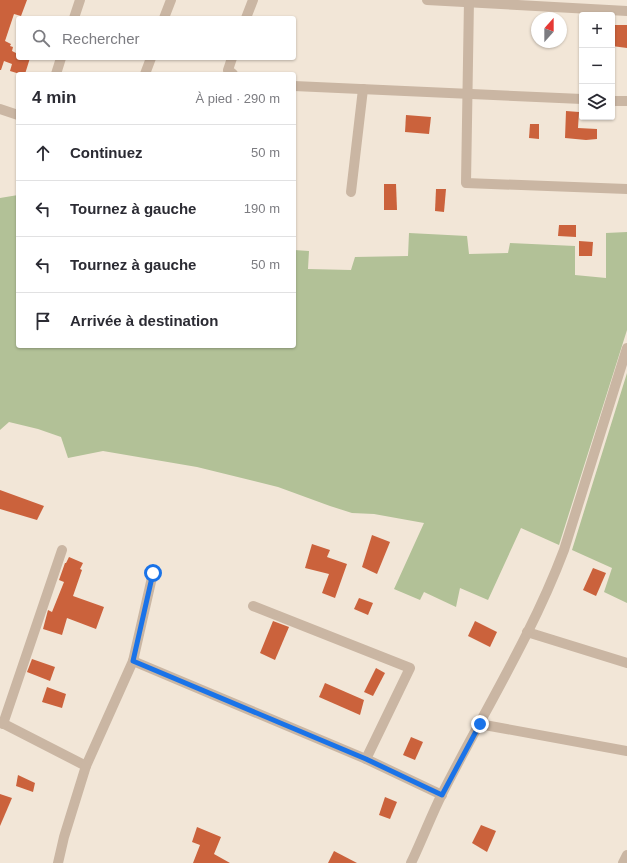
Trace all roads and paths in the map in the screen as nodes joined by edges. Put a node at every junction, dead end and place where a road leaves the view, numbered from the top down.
1 (80, 0) edge
2 (171, 0) edge
3 (253, 0) edge
4 (427, 0) edge
5 (469, 1) edge
6 (559, 4) edge
7 (627, 11) edge
8 (75, 16) edge
9 (165, 16) edge
10 (247, 16) edge
11 (60, 60) edge
12 (150, 60) edge
13 (231, 60) edge
14 (57, 72) edge
15 (146, 72) edge
16 (230, 72) edge
17 (296, 86) edge
18 (363, 89) junction
19 (468, 94) junction
20 (579, 99) edge
21 (615, 100) edge
22 (627, 101) edge
23 (0, 109) edge
24 (16, 114) edge
25 (627, 190) edge
26 (351, 192) dead end
27 (627, 348) edge
28 (62, 550) dead end
29 (153, 573) dead end
30 (253, 606) dead end
31 (527, 632) junction
32 (133, 661) junction
33 (627, 663) edge
34 (2, 723) edge
35 (480, 724) junction
36 (627, 751) edge
37 (366, 759) junction
38 (86, 766) junction
39 (442, 795) junction
40 (627, 855) edge
41 (58, 863) edge
42 (411, 863) edge
43 (623, 863) edge

1 - 8 street
2 - 9 street
3 - 10 street
4 - 5 street
5 - 6 street
5 - 19 street
6 - 7 street
11 - 14 street
12 - 15 street
13 - 16 street
17 - 18 street
18 - 19 street
18 - 26 street
19 - 20 street
19 - 25 street
21 - 22 street
23 - 24 street
27 - 31 street
28 - 34 street
29 - 32 street
30 - 37 street
31 - 33 street
31 - 35 street
32 - 37 street
32 - 38 street
34 - 38 street
35 - 36 street
35 - 39 street
37 - 39 street
38 - 41 street
39 - 42 street
40 - 43 street

